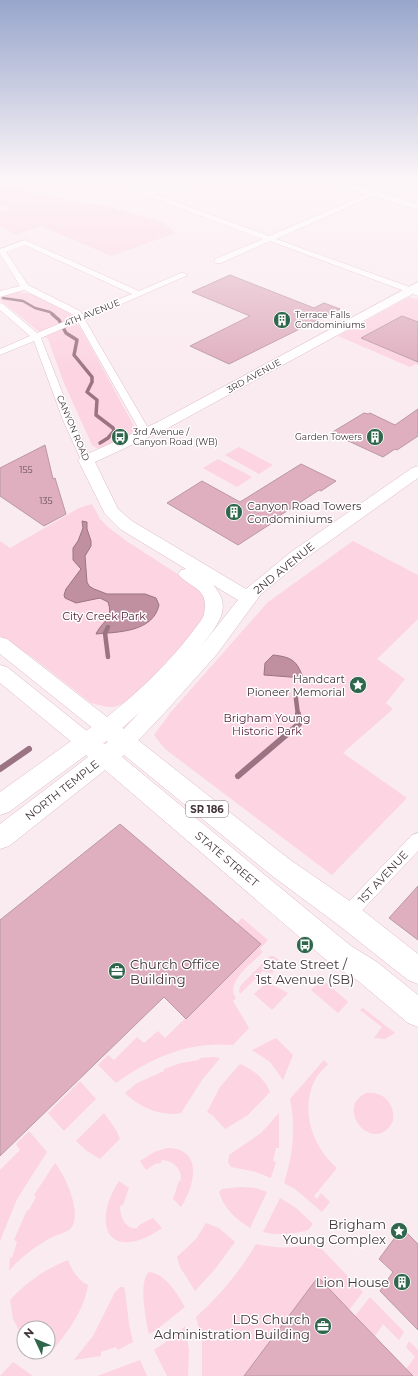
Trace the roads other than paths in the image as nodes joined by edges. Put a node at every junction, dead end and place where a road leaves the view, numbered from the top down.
1 (22, 243) edge
2 (28, 243) edge
3 (258, 243) edge
4 (280, 243) edge
5 (218, 261) dead end
6 (184, 275) dead end
7 (25, 287) junction
8 (415, 290) edge
9 (0, 294) edge
10 (140, 294) junction
11 (0, 306) edge
12 (81, 319) junction
13 (35, 336) junction
14 (0, 352) edge
15 (146, 433) junction
16 (86, 460) junction
17 (418, 471) edge
18 (155, 543) junction
19 (248, 598) junction
20 (0, 644) edge
21 (0, 672) edge
22 (115, 735) junction
23 (86, 742) junction
24 (105, 757) junction
25 (0, 805) edge
26 (0, 838) edge
27 (418, 840) edge
28 (347, 915) junction
29 (418, 971) edge
30 (418, 1013) edge

1 - 7 street
2 - 10 street
3 - 5 street
4 - 8 street
6 - 10 street, 4TH AVENUE
7 - 9 street
7 - 12 street
8 - 15 street, 3RD AVENUE
10 - 12 street, 4TH AVENUE
11 - 13 street, CANYON ROAD
12 - 13 street, 4TH AVENUE
12 - 15 street
13 - 14 street, 4TH AVENUE
13 - 16 street, CANYON ROAD
15 - 16 street, 3RD AVENUE
16 - 18 street, CANYON ROAD
17 - 19 street, 2ND AVENUE
18 - 19 street, CANYON ROAD
18 - 22 street, CANYON ROAD
19 - 22 street, 2ND AVENUE
20 - 22 street, SR 186
21 - 23 street, STATE STREET / SR 186
22 - 23 main road, NORTH TEMPLE
22 - 24 main road, NORTH TEMPLE
22 - 28 main road, SR 186
23 - 24 main road, STATE STREET / SR 186
23 - 25 main road, NORTH TEMPLE
24 - 26 main road, NORTH TEMPLE
24 - 30 main road, STATE STREET / SR 186
27 - 28 street, 1ST AVENUE
28 - 29 main road, SR 186

